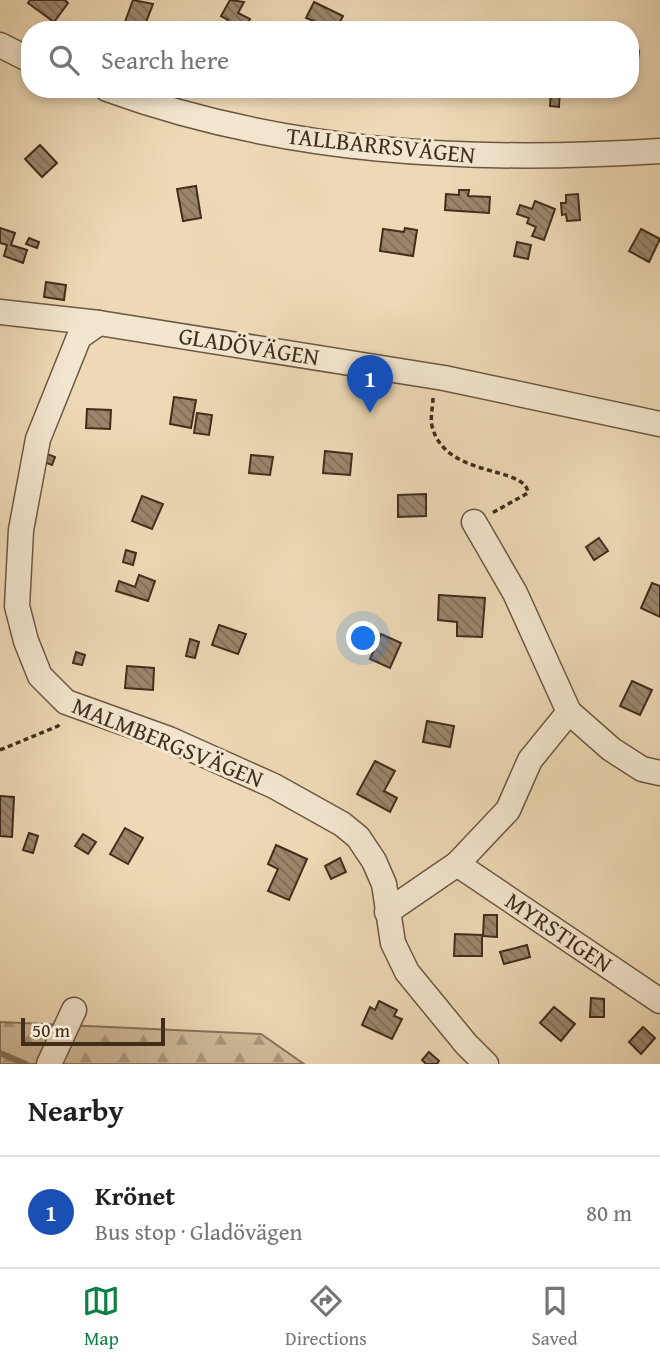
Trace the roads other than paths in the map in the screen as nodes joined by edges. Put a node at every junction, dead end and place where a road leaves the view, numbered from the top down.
1 (0, 46) edge
2 (21, 56) edge
3 (131, 98) edge
4 (660, 151) edge
5 (0, 312) edge
6 (99, 323) junction
7 (660, 425) edge
8 (474, 522) road end
9 (569, 712) junction
10 (660, 772) edge
11 (457, 864) junction
12 (387, 912) junction
13 (660, 1001) edge
14 (74, 1010) dead end
15 (50, 1062) edge
16 (486, 1064) edge

1 - 2 street
3 - 4 street, TALLBARRSVÄGEN
5 - 6 street, GLADÖVÄGEN
6 - 7 street, GLADÖVÄGEN
6 - 12 street, MALMBERGSVÄGEN
8 - 9 street
9 - 10 street
9 - 11 street
11 - 12 street
11 - 13 street, MYRSTIGEN
12 - 16 street, MALMBERGSVÄGEN
14 - 15 street

